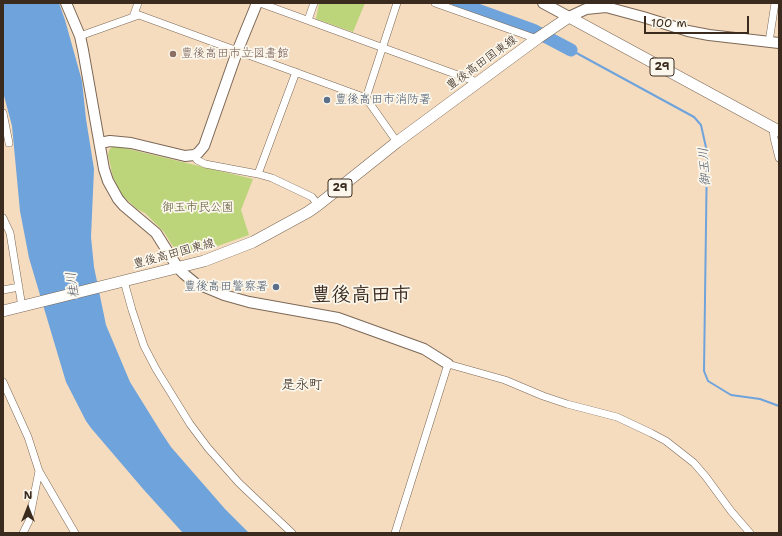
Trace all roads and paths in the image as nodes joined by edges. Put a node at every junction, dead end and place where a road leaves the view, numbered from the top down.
1 (66, 3) edge
2 (138, 3) edge
3 (257, 3) edge
4 (260, 3) edge
5 (314, 3) edge
6 (397, 3) edge
7 (435, 3) edge
8 (543, 3) edge
9 (775, 3) edge
10 (134, 17) junction
11 (569, 17) junction
12 (308, 20) junction
13 (80, 36) junction
14 (540, 37) junction
15 (774, 43) edge
16 (382, 48) junction
17 (237, 52) junction
18 (296, 72) junction
19 (477, 82) junction
20 (366, 98) junction
21 (3, 113) edge
22 (776, 129) edge
23 (397, 142) junction
24 (9, 143) dead end
25 (100, 143) junction
26 (194, 155) junction
27 (779, 158) edge
28 (258, 174) junction
29 (318, 205) junction
30 (3, 218) edge
31 (178, 268) junction
32 (119, 282) junction
33 (19, 287) junction
34 (3, 290) edge
35 (22, 307) junction
36 (3, 311) edge
37 (448, 364) junction
38 (3, 382) edge
39 (39, 471) junction
40 (23, 533) edge
41 (74, 533) edge
42 (292, 533) edge
43 (395, 533) edge
44 (750, 533) edge

1 - 13 street
2 - 10 street
3 - 17 street
4 - 12 street
5 - 12 street
6 - 16 street
7 - 14 street
8 - 11 street
9 - 15 street
10 - 13 street
10 - 17 street
11 - 14 main road, 豊後高田国東線 / 29
11 - 15 street
11 - 22 main road, 29
12 - 16 street
13 - 25 street
14 - 19 main road, 豊後高田国東線 / 29
16 - 19 street
16 - 20 street
17 - 18 street
17 - 26 street
18 - 20 street
18 - 28 street
19 - 23 main road, 豊後高田国東線 / 29
20 - 23 street
21 - 24 street
22 - 27 street
23 - 29 main road, 豊後高田国東線 / 29
25 - 26 street
25 - 31 street
26 - 28 street
28 - 29 street
29 - 31 main road, 豊後高田国東線 / 29
30 - 33 street
31 - 32 main road, 豊後高田国東線 / 29
31 - 37 street
32 - 35 main road, 豊後高田国東線 / 29
32 - 42 street
33 - 34 street
33 - 35 street
35 - 36 main road, 豊後高田国東線 / 29
37 - 43 street
37 - 44 street
38 - 39 street
39 - 40 street
39 - 41 street

